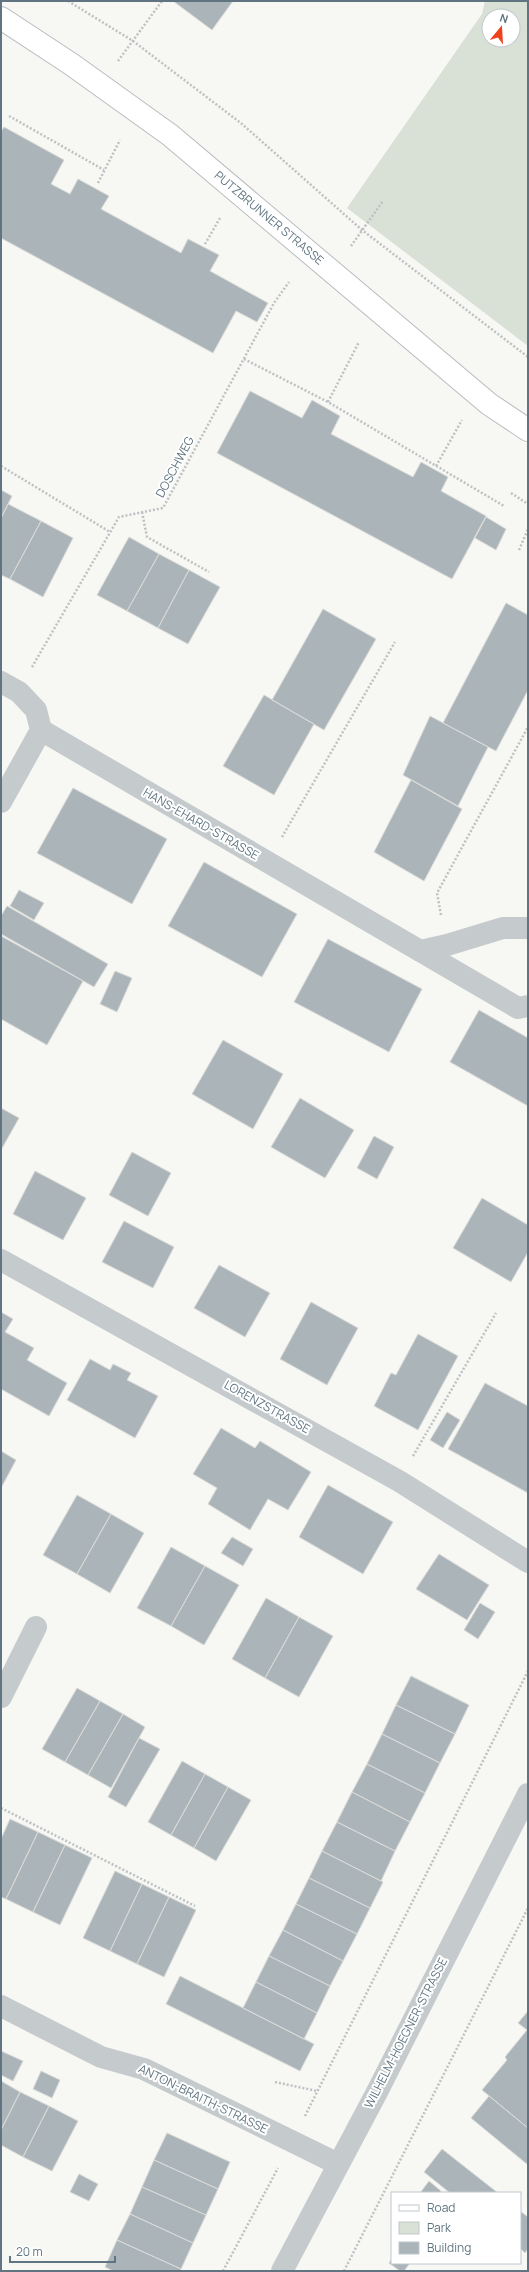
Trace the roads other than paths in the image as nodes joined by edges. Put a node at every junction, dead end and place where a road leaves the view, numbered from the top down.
1 (1, 18) edge
2 (528, 430) edge
3 (10, 687) edge
4 (41, 730) junction
5 (1, 802) edge
6 (528, 928) edge
7 (420, 951) junction
8 (528, 1006) edge
9 (1, 1260) edge
10 (528, 1562) edge
11 (36, 1627) dead end
12 (1, 1697) edge
13 (528, 1794) edge
14 (1, 2006) edge
15 (338, 2164) junction
16 (282, 2271) edge

1 - 2 main road, PUTZBRUNNER STRASSE
3 - 4 street
4 - 5 street
4 - 7 street, HANS-EHARD-STRASSE
6 - 7 street
7 - 8 street, HANS-EHARD-STRASSE
9 - 10 street, LORENZSTRASSE
11 - 12 street
13 - 15 street, WILHELM-HOEGNER-STRASSE
14 - 15 street, ANTON-BRAITH-STRASSE
15 - 16 street, WILHELM-HOEGNER-STRASSE

